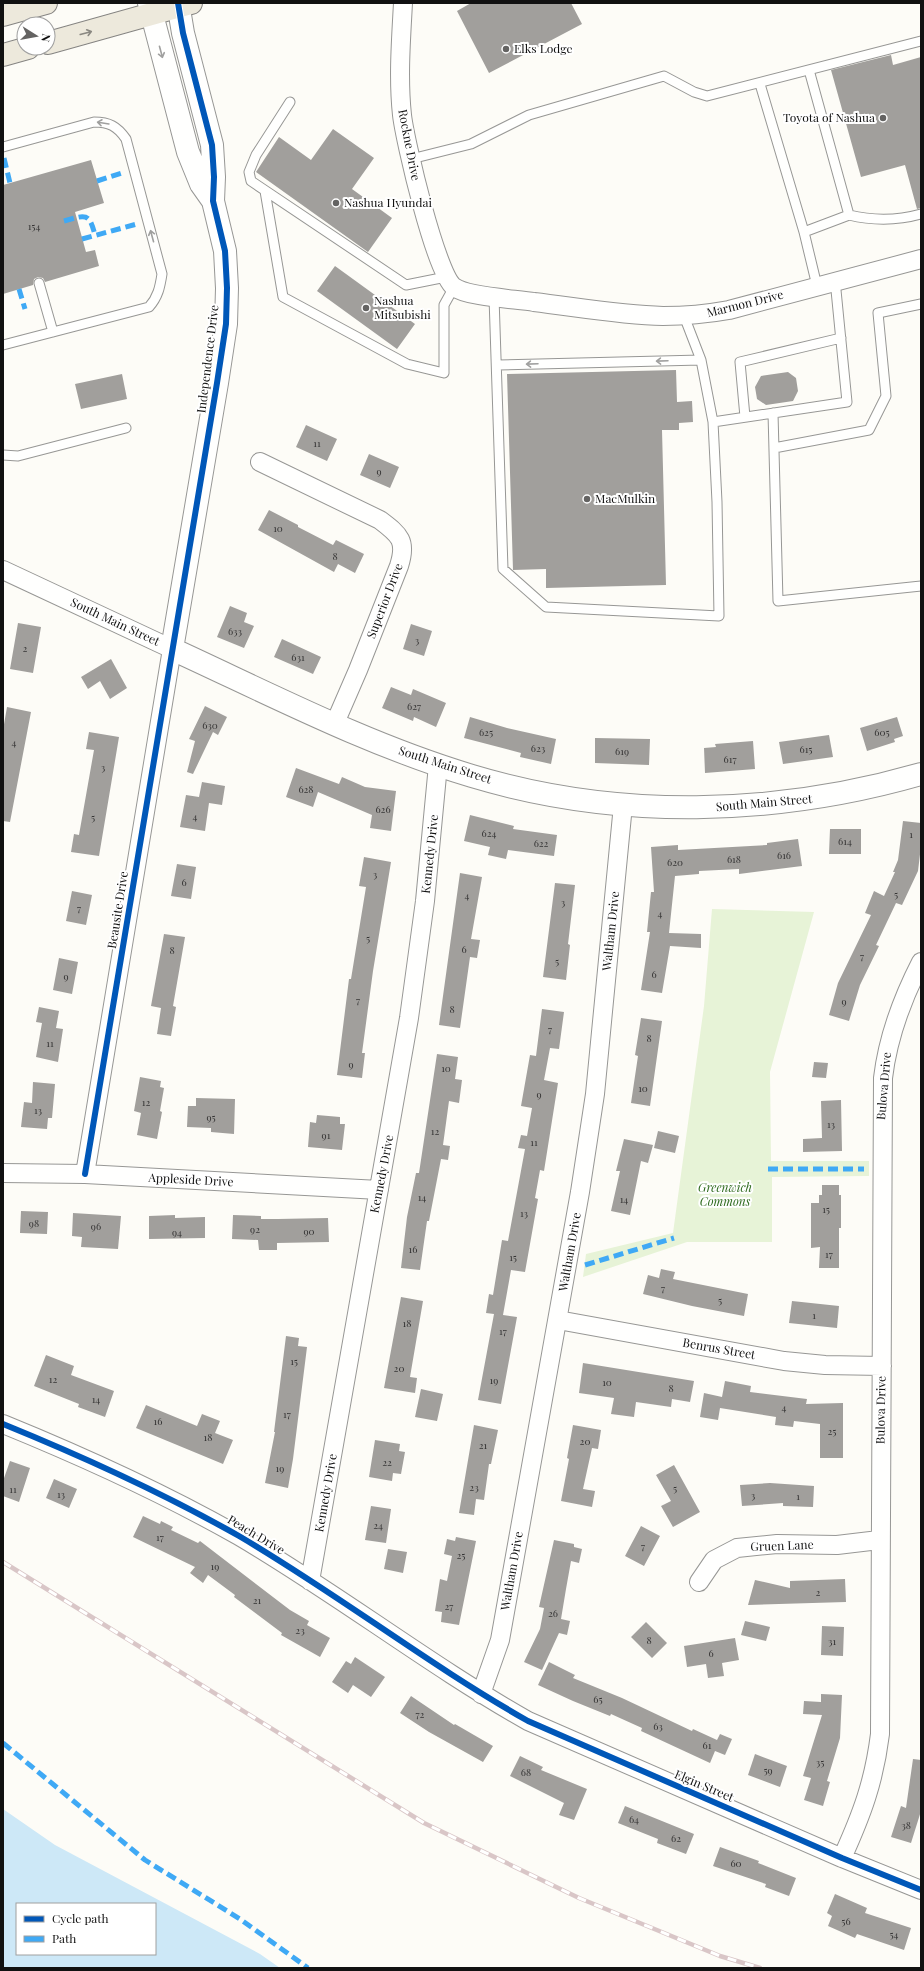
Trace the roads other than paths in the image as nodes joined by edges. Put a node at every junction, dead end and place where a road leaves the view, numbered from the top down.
1 (46, 3) edge
2 (402, 3) edge
3 (183, 4) edge
4 (150, 9) edge
5 (3, 15) edge
6 (56, 40) edge
7 (921, 41) edge
8 (16, 51) edge
9 (3, 54) edge
10 (809, 70) junction
11 (760, 84) junction
12 (290, 102) dead end
13 (3, 146) edge
14 (411, 159) junction
15 (265, 191) junction
16 (213, 201) junction
17 (921, 214) edge
18 (849, 215) junction
19 (804, 232) junction
20 (921, 259) edge
21 (835, 280) junction
22 (39, 283) dead end
23 (456, 286) junction
24 (817, 286) junction
25 (494, 297) junction
26 (921, 304) edge
27 (684, 316) junction
28 (53, 332) junction
29 (841, 338) junction
30 (3, 345) edge
31 (701, 360) junction
32 (498, 365) junction
33 (773, 413) junction
34 (745, 417) junction
35 (713, 422) junction
36 (126, 428) dead end
37 (774, 448) junction
38 (3, 455) edge
39 (260, 462) dead end
40 (3, 570) edge
41 (921, 586) edge
42 (172, 649) junction
43 (334, 723) junction
44 (438, 765) junction
45 (921, 774) edge
46 (623, 805) junction
47 (921, 962) edge
48 (3, 1173) edge
49 (85, 1174) junction
50 (379, 1190) junction
51 (558, 1320) junction
52 (882, 1366) junction
53 (3, 1424) edge
54 (880, 1540) junction
55 (310, 1581) junction
56 (699, 1582) dead end
57 (482, 1694) junction
58 (842, 1858) junction
59 (921, 1890) edge

1 - 5 main road
2 - 14 street, Rockne Drive
3 - 4 main road
3 - 16 street, Independence Drive
6 -> 4 main road
4 -> 16 street, Independence Drive
7 - 10 lane
8 - 9 main road
10 - 11 lane
10 - 18 lane
11 - 14 lane
11 - 19 lane
12 - 15 lane
28 -> 13 lane
14 - 23 street, Rockne Drive
15 - 23 lane
15 - 23 lane
16 - 42 street, Independence Drive
17 - 18 lane
18 - 19 lane
19 - 24 lane
20 - 21 street, Marmon Drive
21 - 24 street, Marmon Drive
21 - 29 lane
22 - 28 lane
23 - 25 street, Marmon Drive
24 - 27 street, Marmon Drive
25 - 27 street, Marmon Drive
25 - 32 lane
26 - 37 lane
27 - 31 lane
28 - 30 lane
29 - 33 lane
29 - 34 lane
31 -> 32 lane
31 - 35 lane
32 - 35 lane
33 - 34 lane
33 - 37 lane
34 - 35 lane
36 - 38 lane
37 - 41 lane
39 - 43 street, Superior Drive
40 - 42 street, South Main Street
42 - 43 street, South Main Street
42 - 49 street, Beausite Drive
43 - 44 street, South Main Street
44 - 46 street, South Main Street
44 - 50 street, Kennedy Drive
45 - 46 street, South Main Street
46 - 51 street, Waltham Drive
47 - 52 street, Bulova Drive
48 - 49 street, Appleside Drive
49 - 50 street, Appleside Drive
50 - 55 street, Kennedy Drive
51 - 52 street, Benrus Street
51 - 57 street, Waltham Drive
52 - 54 street, Bulova Drive
53 - 55 street, Peach Drive
54 - 56 street, Gruen Lane
54 - 58 street, Bulova Drive
55 - 57 street, Peach Drive
57 - 58 street, Elgin Street
58 - 59 street, Elgin Street

